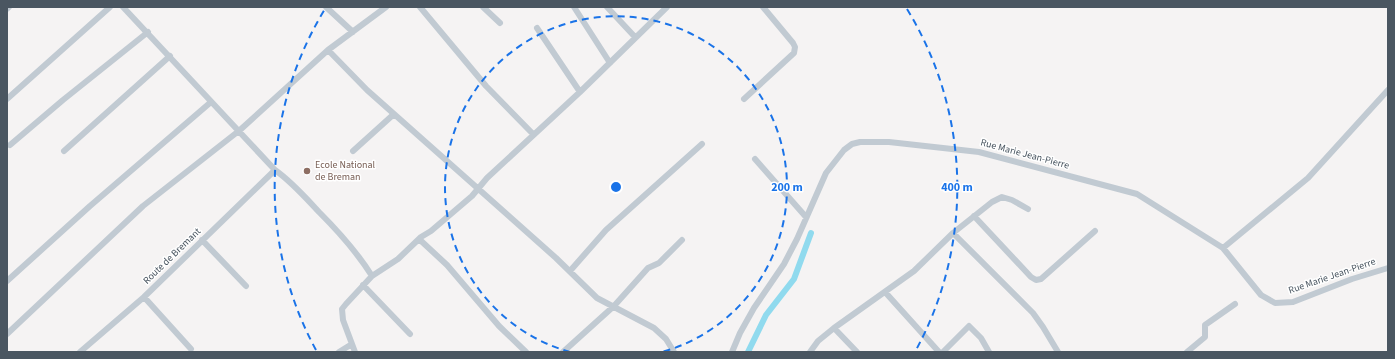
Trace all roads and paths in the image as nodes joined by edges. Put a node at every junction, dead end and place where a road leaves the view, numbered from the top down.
1 (9, 7) edge
2 (110, 7) edge
3 (123, 7) edge
4 (326, 7) edge
5 (386, 7) edge
6 (420, 7) edge
7 (483, 7) edge
8 (574, 7) edge
9 (607, 7) edge
10 (667, 7) edge
11 (763, 7) edge
12 (7, 9) edge
13 (500, 23) dead end
14 (537, 28) dead end
15 (148, 32) junction
16 (353, 32) junction
17 (635, 37) junction
18 (328, 50) junction
19 (170, 56) junction
20 (610, 63) junction
21 (1388, 90) edge
22 (580, 92) junction
23 (7, 99) edge
24 (744, 99) dead end
25 (212, 102) junction
26 (394, 114) junction
27 (240, 130) junction
28 (533, 134) junction
29 (702, 144) dead end
30 (10, 145) dead end
31 (64, 151) dead end
32 (354, 151) dead end
33 (755, 159) dead end
34 (275, 170) junction
35 (477, 189) junction
36 (1028, 209) dead end
37 (974, 216) junction
38 (806, 217) junction
39 (1095, 231) dead end
40 (953, 233) junction
41 (419, 239) junction
42 (202, 240) junction
43 (682, 240) dead end
44 (1223, 248) junction
45 (1388, 268) edge
46 (570, 271) junction
47 (372, 276) junction
48 (7, 282) edge
49 (363, 285) junction
50 (246, 286) dead end
51 (885, 292) junction
52 (144, 297) junction
53 (1235, 304) dead end
54 (614, 306) junction
55 (834, 328) junction
56 (7, 334) edge
57 (410, 334) dead end
58 (352, 344) junction
59 (192, 349) dead end
60 (80, 352) edge
61 (339, 352) edge
62 (355, 352) edge
63 (526, 352) edge
64 (563, 352) edge
65 (674, 352) edge
66 (732, 352) edge
67 (810, 352) edge
68 (857, 352) edge
69 (939, 352) edge
70 (943, 352) edge
71 (989, 352) edge
72 (1058, 352) edge
73 (1187, 352) edge

1 - 12 street
2 - 23 street
3 - 15 street
4 - 16 street
5 - 16 street
6 - 28 street
7 - 13 street
8 - 20 street
9 - 17 street
10 - 17 street
11 - 24 street
14 - 22 street
15 - 19 street
15 - 30 street
16 - 18 street
17 - 20 street
18 - 26 street
18 - 27 street
19 - 25 street
19 - 31 street
20 - 22 street
21 - 44 street
22 - 28 street
25 - 27 street
25 - 48 street
26 - 32 street
26 - 35 street
27 - 34 street
27 - 56 street
28 - 35 street
29 - 46 street
33 - 38 street
34 - 42 street, Route de Bremant
34 - 47 street
35 - 41 street
35 - 46 street
36 - 37 street
37 - 39 street
37 - 40 street
38 - 44 street, Rue Marie Jean-Pierre
38 - 66 street, Rue Marie Jean-Pierre
40 - 51 street
40 - 72 street
41 - 47 street
41 - 63 street
42 - 50 street
42 - 52 street, Route de Bremant
43 - 54 street
44 - 45 street, Rue Marie Jean-Pierre
46 - 54 street
47 - 49 street
49 - 57 street
49 - 58 street
51 - 55 street
51 - 69 street
52 - 59 street
52 - 60 street, Route de Bremant
53 - 73 street
54 - 64 street
54 - 65 street
55 - 67 street
55 - 68 street
58 - 61 street
58 - 62 street
70 - 71 street

